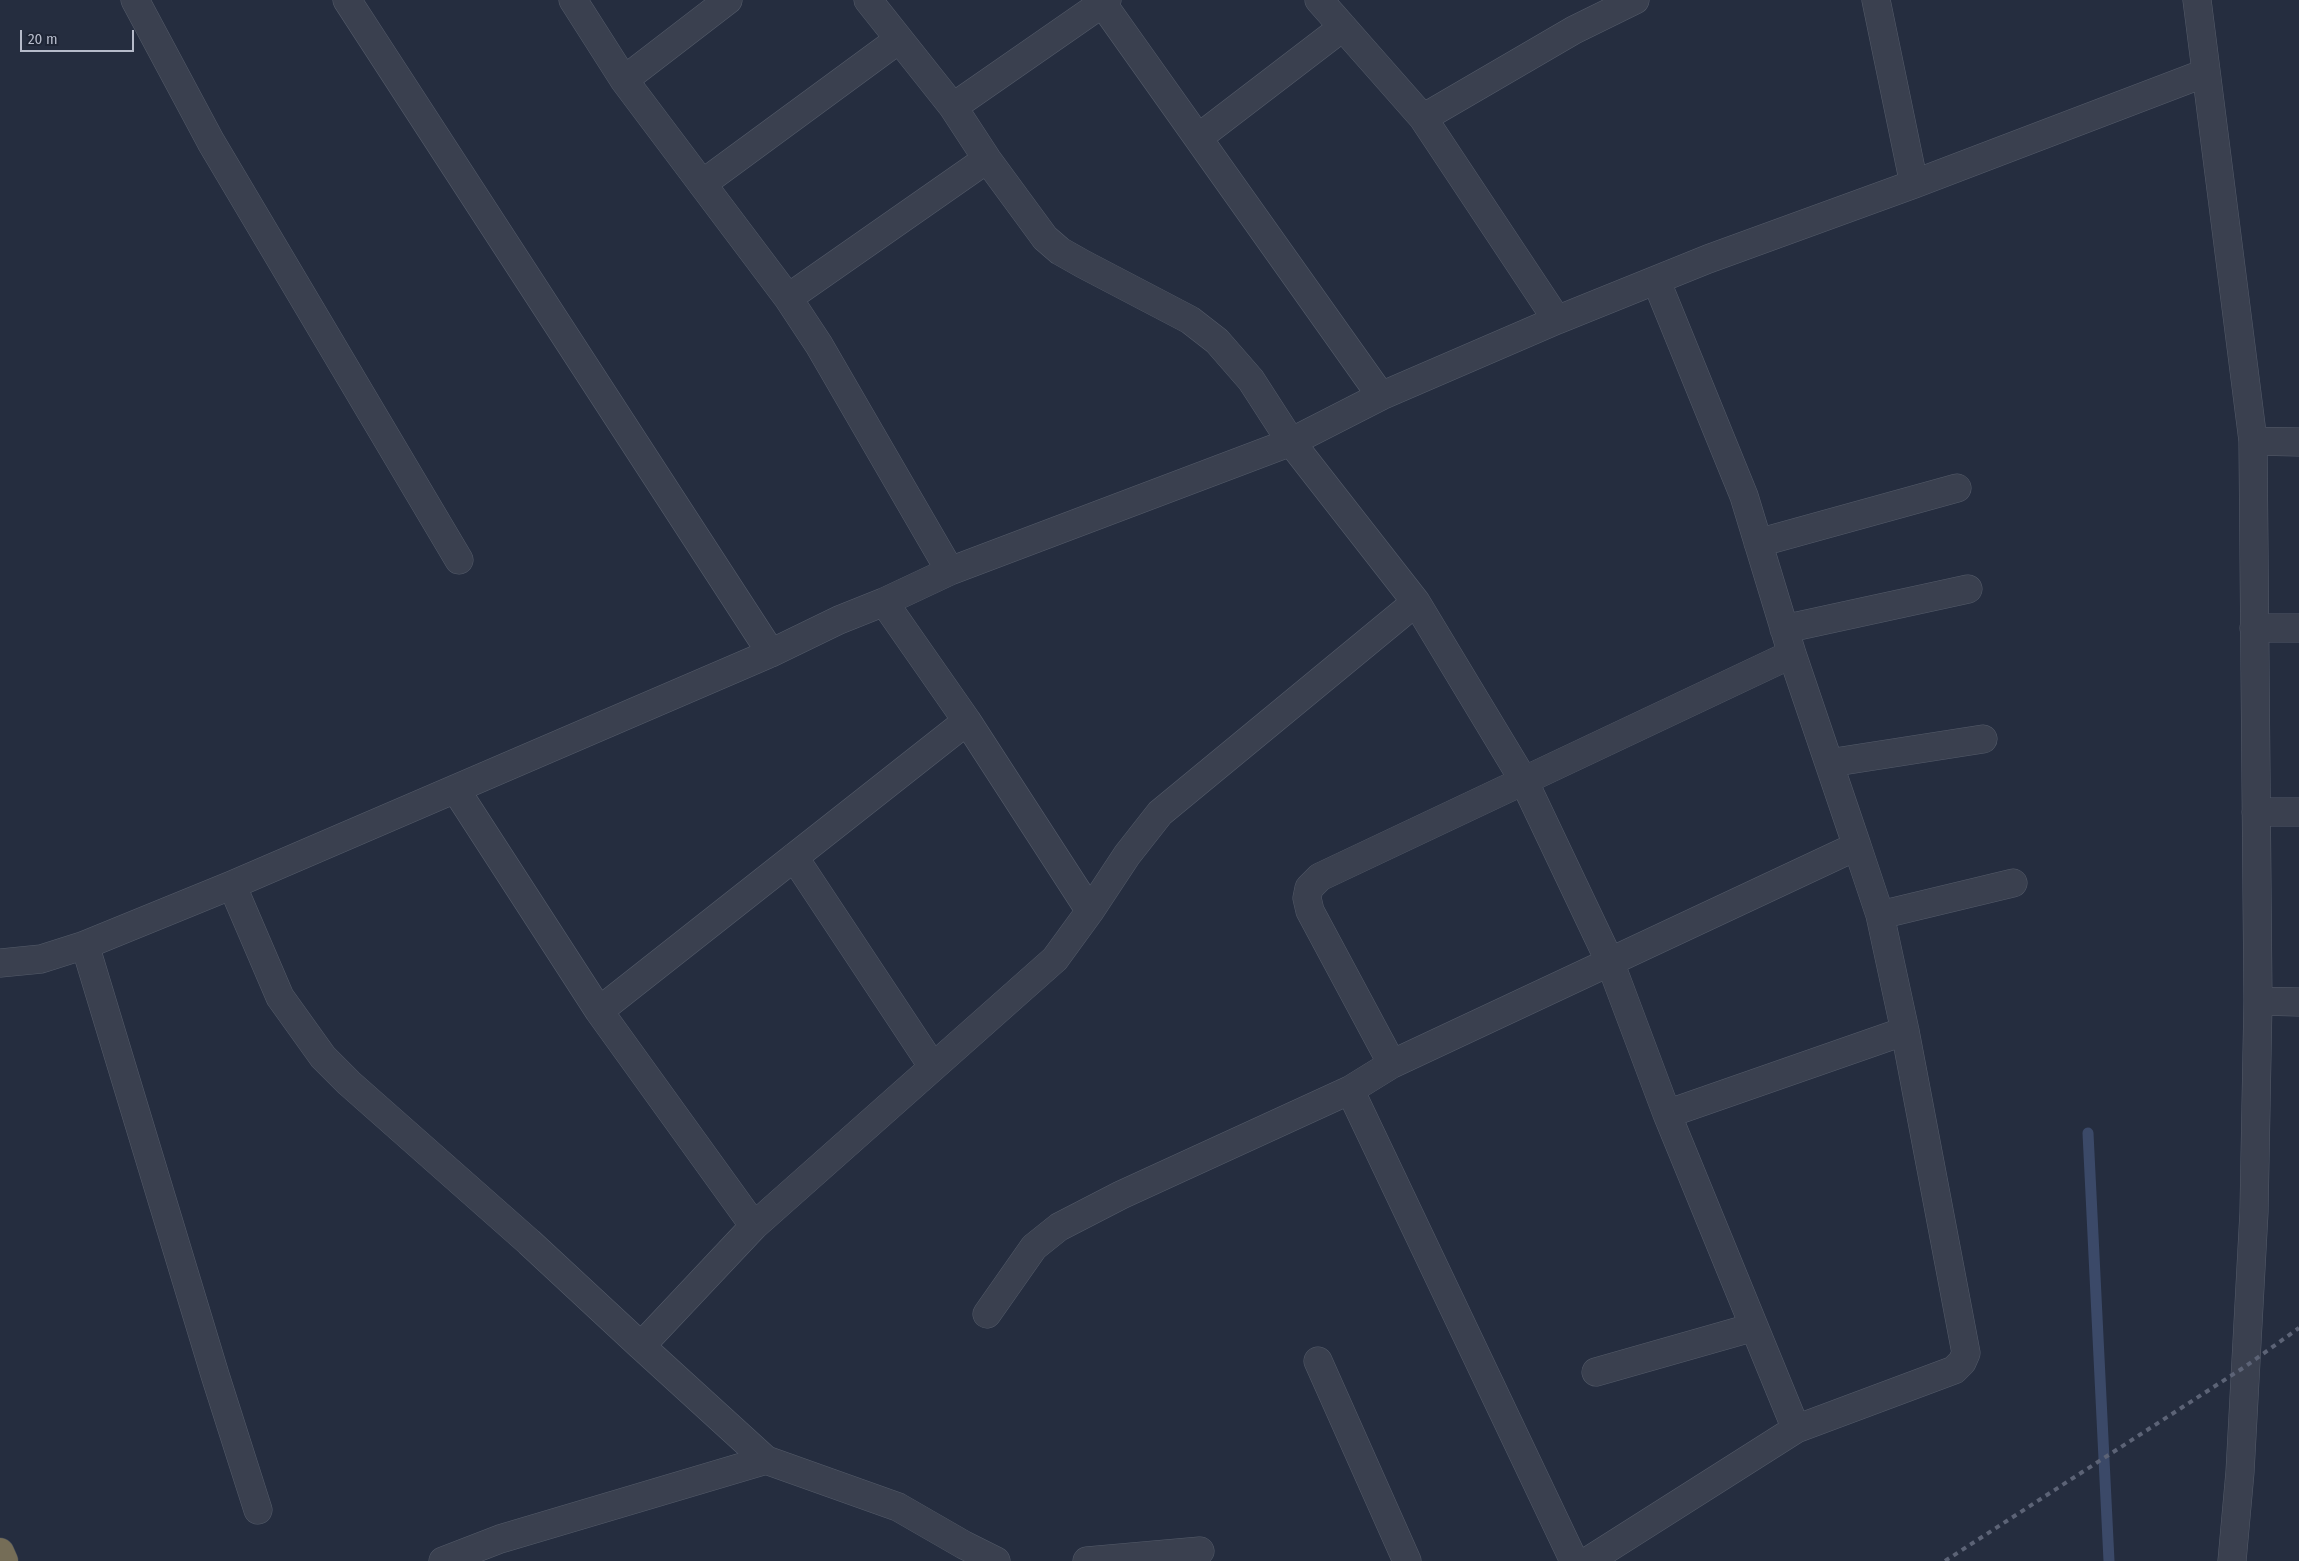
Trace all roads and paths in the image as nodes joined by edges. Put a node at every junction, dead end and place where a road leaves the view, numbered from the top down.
1 (135, 0) edge
2 (347, 0) edge
3 (572, 0) edge
4 (728, 0) edge
5 (868, 0) edge
6 (1319, 0) edge
7 (1876, 0) edge
8 (2197, 0) edge
9 (1103, 1) edge
10 (1620, 3) edge
11 (1343, 27) junction
12 (898, 40) junction
13 (2205, 73) junction
14 (624, 80) junction
15 (953, 107) junction
16 (1423, 118) junction
17 (1198, 138) junction
18 (987, 159) junction
19 (702, 184) junction
20 (1914, 184) junction
21 (1656, 280) junction
22 (788, 298) junction
23 (1557, 320) junction
24 (1381, 396) junction
25 (2253, 441) junction
26 (1291, 442) junction
27 (2299, 442) edge
28 (1957, 488) dead end
29 (1758, 543) junction
30 (459, 560) dead end
31 (950, 571) junction
32 (1968, 589) dead end
33 (884, 602) junction
34 (1416, 602) junction
35 (1784, 628) junction
36 (2254, 628) junction
37 (2299, 628) edge
38 (771, 653) junction
39 (1792, 654) junction
40 (967, 721) junction
41 (1984, 738) dead end
42 (1829, 763) junction
43 (1524, 781) junction
44 (456, 790) junction
45 (2256, 812) junction
46 (2299, 812) edge
47 (1858, 846) junction
48 (794, 857) junction
49 (2013, 883) dead end
50 (232, 885) junction
51 (1090, 911) junction
52 (1880, 915) junction
53 (86, 945) junction
54 (1610, 962) junction
55 (0, 963) edge
56 (2258, 1002) junction
57 (2299, 1002) edge
58 (599, 1011) junction
59 (1905, 1031) junction
60 (1392, 1064) junction
61 (933, 1067) junction
62 (1350, 1090) junction
63 (1667, 1114) junction
64 (754, 1226) junction
65 (987, 1314) dead end
66 (1754, 1327) junction
67 (641, 1346) junction
68 (1318, 1360) dead end
69 (1596, 1372) dead end
70 (1796, 1429) junction
71 (766, 1460) junction
72 (258, 1510) dead end
73 (1200, 1551) dead end
74 (0, 1552) edge
75 (4, 1561) edge
76 (443, 1561) edge
77 (996, 1561) edge
78 (1087, 1561) edge
79 (1408, 1561) edge
80 (1574, 1561) edge
81 (1588, 1561) edge
82 (2232, 1561) edge

1 - 30 street
2 - 38 street
3 - 14 street
4 - 14 street
5 - 12 street
6 - 11 street
7 - 20 street
8 - 13 street
9 - 15 street
9 - 17 street
10 - 16 street
11 - 16 street
11 - 17 street
12 - 15 street
12 - 19 street
13 - 20 street
13 - 25 street
14 - 19 street
15 - 18 street
16 - 23 street
17 - 24 street
18 - 22 street
18 - 26 street
19 - 22 street
20 - 21 street
21 - 23 street
21 - 29 street
22 - 31 street
23 - 24 street
24 - 26 street
25 - 27 street
25 - 36 street
26 - 31 street
26 - 34 street
28 - 29 street
29 - 35 street
31 - 33 street
32 - 35 street
33 - 38 street
33 - 40 street
34 - 43 street
34 - 51 street
35 - 39 street
36 - 37 street
36 - 45 street
38 - 44 street
39 - 42 street
39 - 43 street
40 - 48 street
40 - 51 street
41 - 42 street
42 - 47 street
43 - 54 street
43 - 60 street
44 - 50 street
44 - 58 street
45 - 46 street
45 - 56 street
47 - 52 street
47 - 54 street
48 - 58 street
48 - 61 street
49 - 52 street
50 - 53 street
50 - 67 street
51 - 61 street
52 - 59 street
53 - 55 street
53 - 72 street
54 - 60 street
54 - 63 street
56 - 57 street
56 - 82 street
58 - 64 street
59 - 63 street
59 - 70 street
60 - 62 street
61 - 64 street
62 - 65 street
62 - 80 street
63 - 66 street
64 - 67 street
66 - 69 street
66 - 70 street
67 - 71 street
68 - 79 street
70 - 81 street
71 - 76 street
71 - 77 street
73 - 78 street
74 - 75 highway

